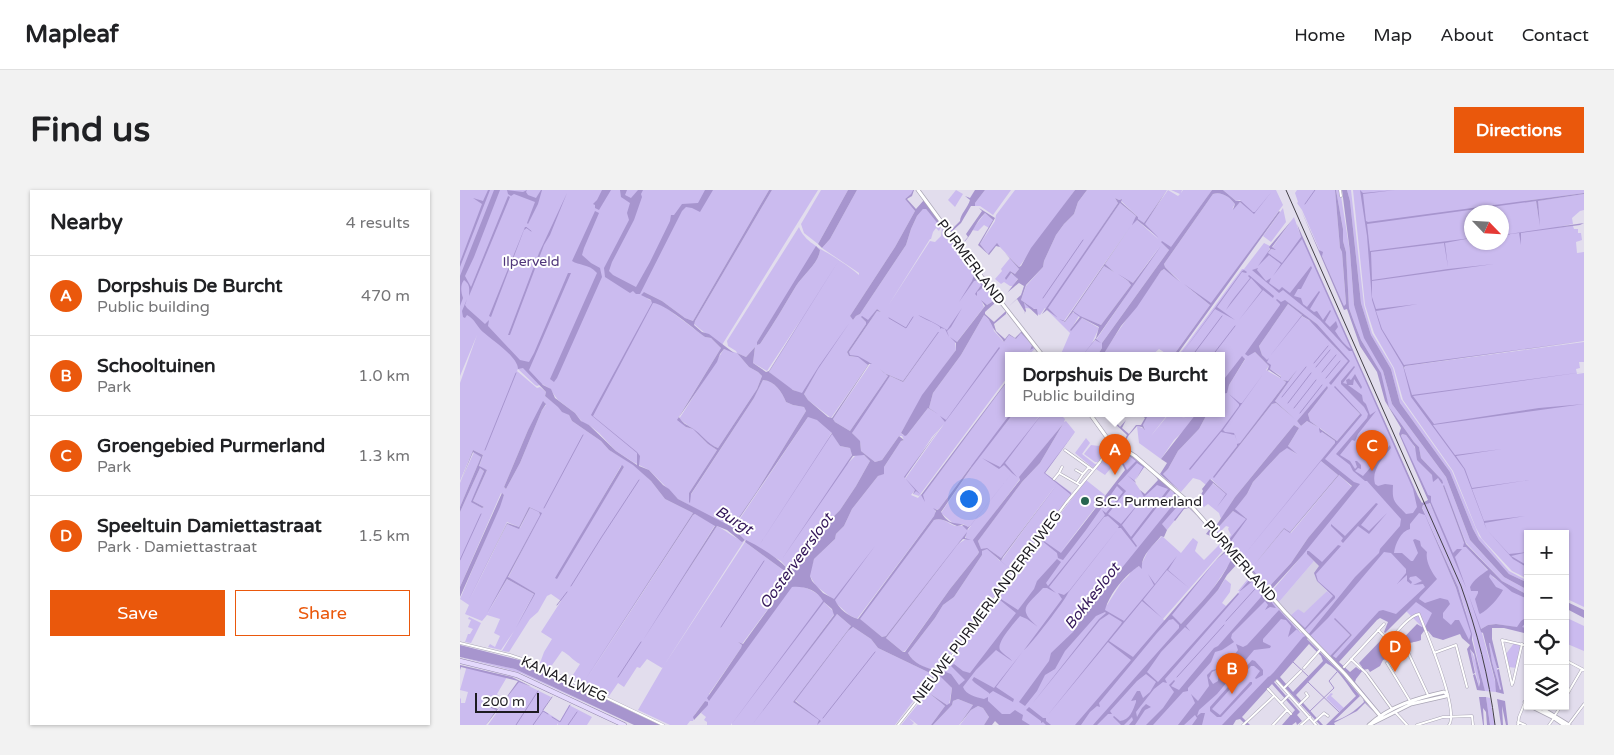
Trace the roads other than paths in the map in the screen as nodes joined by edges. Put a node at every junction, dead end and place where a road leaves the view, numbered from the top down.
1 (918, 190) edge
2 (1340, 190) edge
3 (1341, 196) dead end
4 (1040, 352) edge
5 (1092, 417) edge
6 (1112, 442) junction
7 (1065, 450) dead end
8 (1062, 467) dead end
9 (1089, 467) junction
10 (1076, 470) dead end
11 (1093, 470) junction
12 (1059, 472) junction
13 (1083, 474) junction
14 (1054, 479) dead end
15 (1077, 483) junction
16 (1080, 485) junction
17 (1384, 624) dead end
18 (1378, 630) junction
19 (1390, 641) junction
20 (460, 643) edge
21 (1522, 644) joint
22 (1385, 646) dead end
23 (1407, 650) dead end
24 (1319, 651) junction
25 (1434, 653) junction
26 (1351, 659) junction
27 (460, 661) edge
28 (1569, 662) edge
29 (1387, 663) dead end
30 (1304, 668) dead end
31 (1342, 669) junction
32 (1583, 669) edge
33 (1301, 671) dead end
34 (1276, 681) dead end
35 (1285, 687) junction
36 (1467, 687) dead end
37 (1268, 689) dead end
38 (1569, 692) edge
39 (1306, 693) dead end
40 (1446, 694) junction
41 (1274, 696) junction
42 (1289, 696) junction
43 (1308, 696) junction
44 (1429, 697) junction
45 (1311, 699) dead end
46 (1411, 702) junction
47 (1281, 703) junction
48 (1584, 704) edge
49 (1299, 705) junction
50 (1287, 710) junction
51 (1322, 710) dead end
52 (1393, 710) junction
53 (1524, 710) edge
54 (1540, 710) edge
55 (1544, 710) edge
56 (1558, 710) edge
57 (1324, 713) junction
58 (1291, 714) dead end
59 (1328, 716) dead end
60 (1310, 717) junction
61 (1381, 717) junction
62 (1451, 717) junction
63 (1554, 717) junction
64 (1316, 721) junction
65 (1518, 724) edge
66 (624, 725) edge
67 (663, 725) edge
68 (898, 725) edge
69 (1243, 725) edge
70 (1273, 725) edge
71 (1301, 725) edge
72 (1316, 725) edge
73 (1369, 725) edge
74 (1407, 725) edge
75 (1418, 725) edge
76 (1449, 725) edge
77 (1473, 725) edge
78 (1525, 725) edge
79 (1549, 725) edge
80 (1564, 725) edge
81 (1569, 725) edge

1 - 4 street, PURMERLAND
2 - 3 street
5 - 6 street, PURMERLAND
6 - 11 street, NIEUWE PURMERLANDERRIJWEG
6 - 24 street, PURMERLAND
7 - 9 street
8 - 12 street
9 - 11 street
9 - 13 street
10 - 13 street
11 - 16 street, NIEUWE PURMERLANDERRIJWEG
12 - 14 street
12 - 15 street
13 - 15 street
15 - 16 street
16 - 68 street, NIEUWE PURMERLANDERRIJWEG
17 - 18 street
18 - 19 street
18 - 26 street
19 - 22 street
19 - 25 street
20 - 67 street, KANAALWEG
21 - 21 street
23 - 44 street
24 - 30 street
24 - 31 street, PURMERLAND
25 - 36 street
25 - 40 street
26 - 31 street
26 - 52 street
27 - 66 main road
28 - 32 street
29 - 46 street
31 - 61 street, PURMERLAND
32 - 38 street
33 - 35 street
34 - 35 street
35 - 42 street
37 - 41 street
39 - 43 street
40 - 44 street
40 - 62 street
41 - 47 street
41 - 69 street
42 - 47 street
42 - 49 street
43 - 45 street
43 - 49 street
44 - 46 street
46 - 52 street
47 - 50 street
48 - 81 street
49 - 60 street
50 - 58 street
50 - 70 street
51 - 57 street
52 - 61 street
52 - 74 street
53 - 65 street
54 - 63 street
55 - 63 street
56 - 63 street
57 - 59 street
57 - 64 street
60 - 64 street
60 - 71 street
61 - 73 street
62 - 75 street
62 - 76 street
62 - 77 street
63 - 79 street
63 - 80 street
63 - 81 street
64 - 72 street
65 - 78 street

